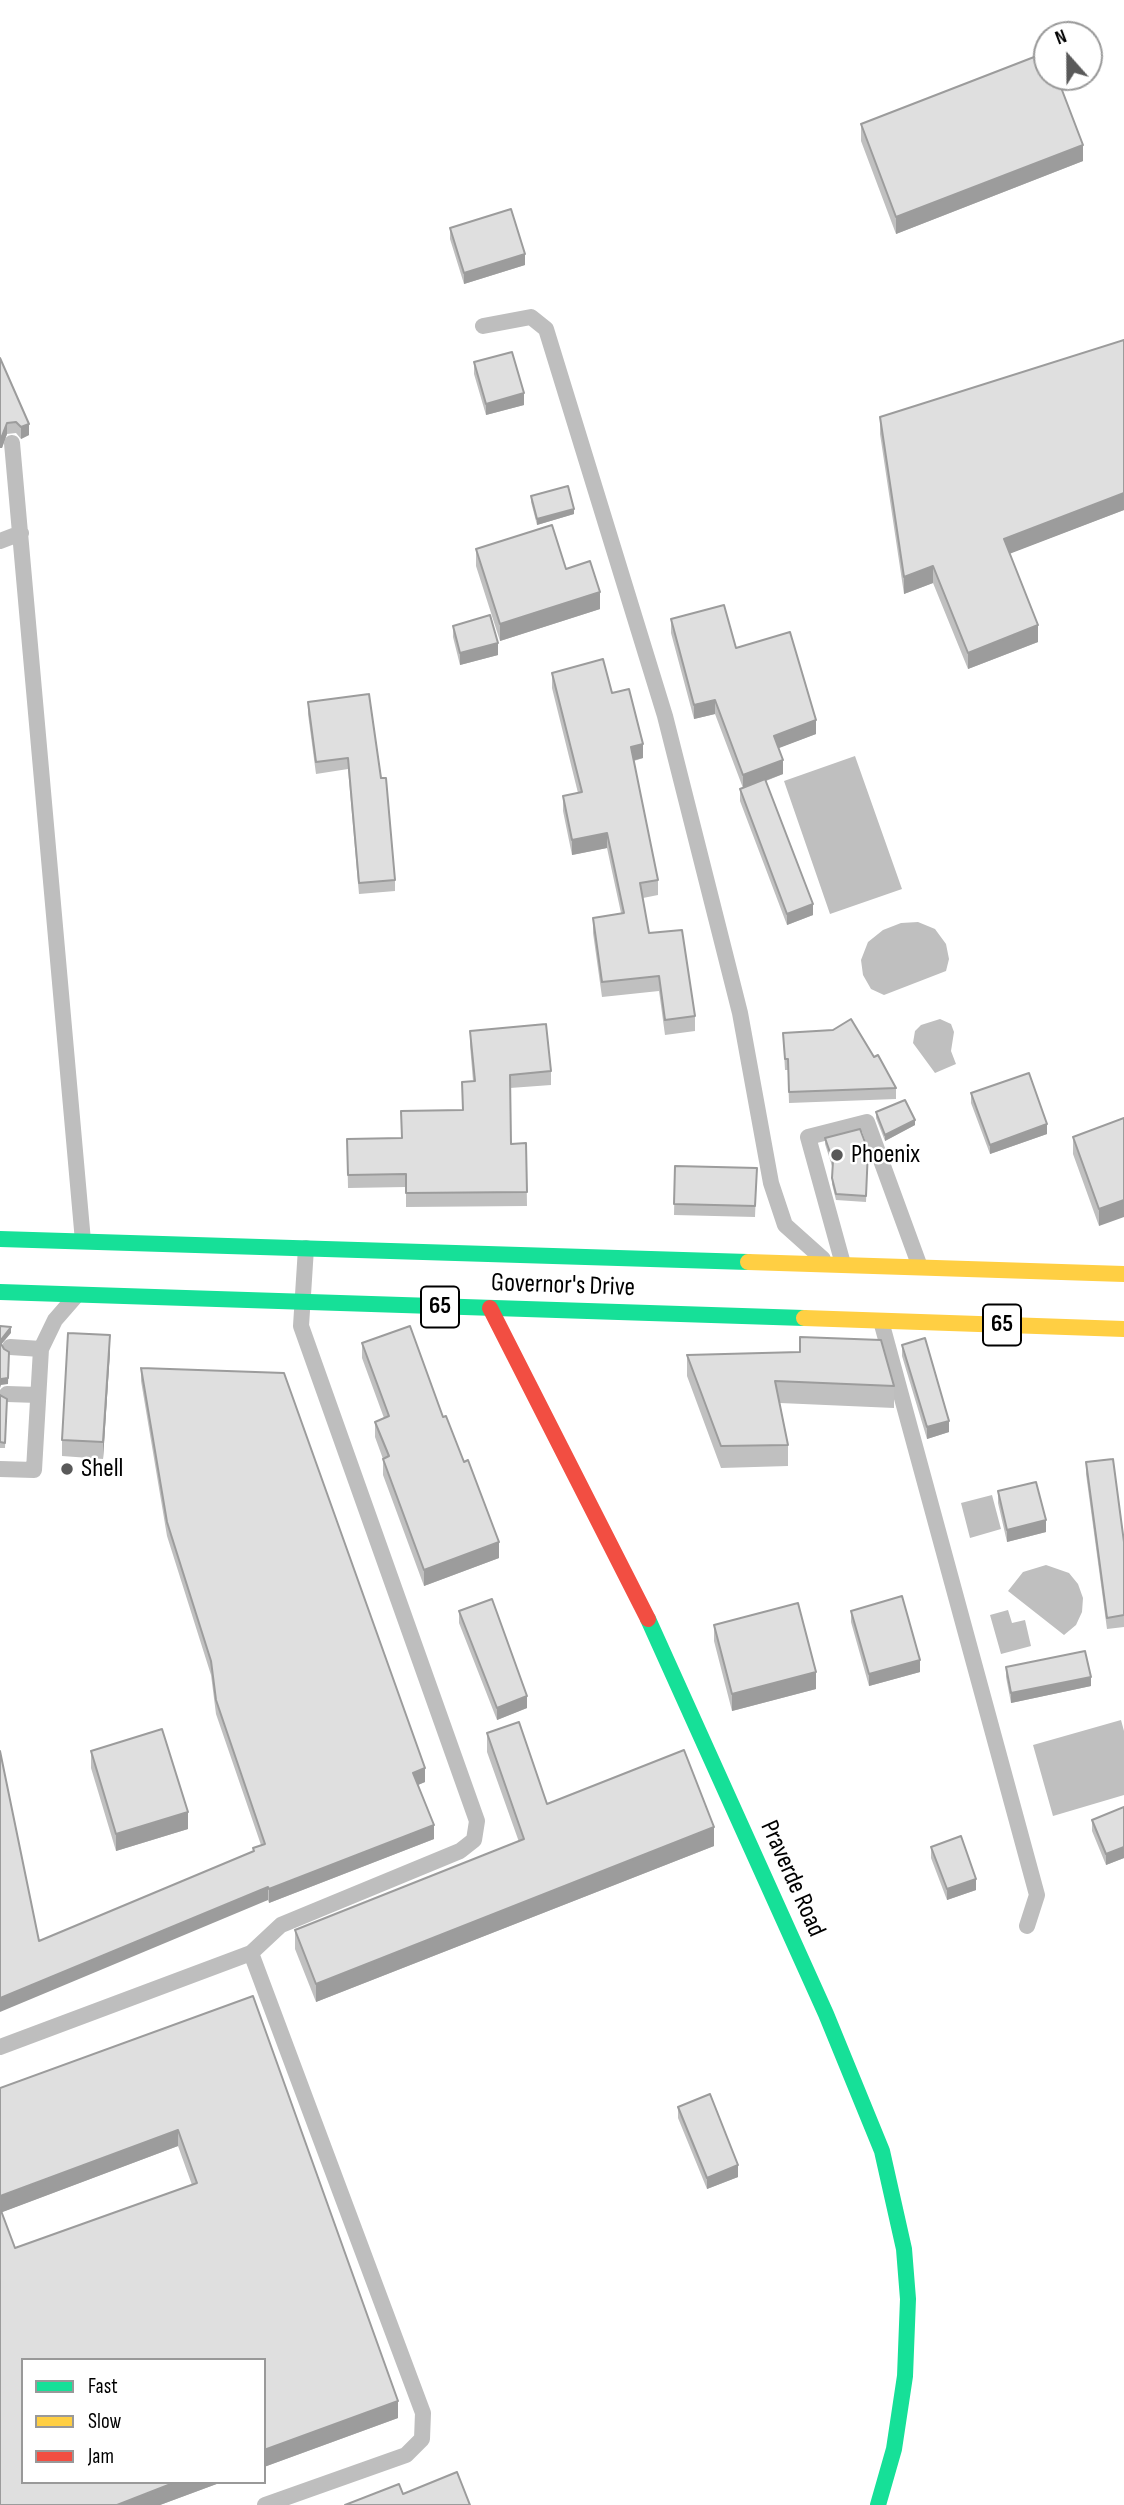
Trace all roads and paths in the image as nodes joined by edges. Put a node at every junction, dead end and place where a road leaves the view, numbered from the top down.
1 (483, 326) dead end
2 (12, 443) dead end
3 (7, 472) edge
4 (21, 533) junction
5 (0, 541) edge
6 (0, 1238) edge
7 (83, 1241) junction
8 (306, 1248) junction
9 (836, 1264) junction
10 (920, 1267) junction
11 (1124, 1274) edge
12 (0, 1292) edge
13 (76, 1295) junction
14 (303, 1302) junction
15 (490, 1308) junction
16 (881, 1321) junction
17 (1124, 1329) edge
18 (10, 1347) dead end
19 (41, 1349) junction
20 (7, 1394) dead end
21 (38, 1395) junction
22 (0, 1469) edge
23 (1027, 1926) dead end
24 (251, 1953) junction
25 (0, 2047) edge
26 (265, 2505) edge
27 (878, 2505) edge

1 - 9 lane
2 - 3 lane
3 - 4 lane
4 - 5 lane
4 - 7 lane
6 - 7 main road, Governor's Drive / 65
7 - 8 main road, Governor's Drive / 65
8 - 9 main road, Governor's Drive / 65
8 - 14 lane
9 - 10 main road, Governor's Drive / 65
9 - 10 lane
10 - 11 main road, Governor's Drive / 65
12 - 13 main road, Governor's Drive / 65
13 - 14 main road, Governor's Drive / 65
13 - 19 lane
14 - 15 main road, Governor's Drive / 65
14 - 24 lane
15 - 16 main road, Governor's Drive / 65
15 - 27 main road, Praverde Road
16 - 17 main road, Governor's Drive / 65
16 - 23 lane
18 - 19 lane
19 - 21 lane
20 - 21 lane
21 - 22 lane
24 - 25 lane
24 - 26 lane

